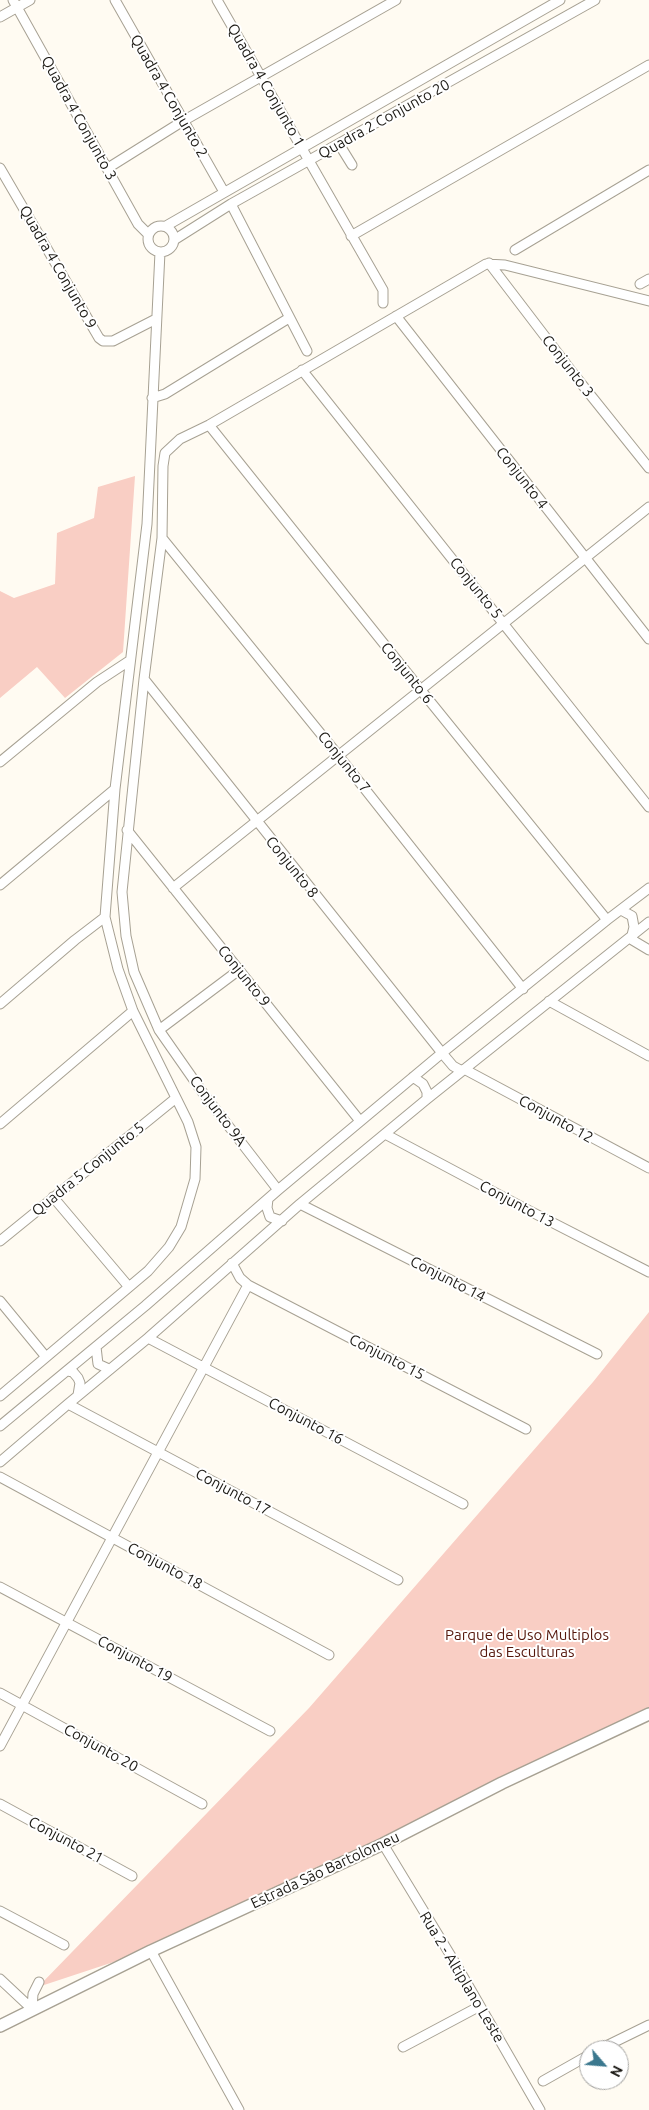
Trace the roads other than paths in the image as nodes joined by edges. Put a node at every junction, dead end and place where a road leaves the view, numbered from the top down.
1 (30, 0) edge
2 (115, 0) edge
3 (217, 0) edge
4 (396, 0) edge
5 (560, 0) edge
6 (595, 0) edge
7 (15, 4) edge
8 (0, 17) edge
9 (649, 65) edge
10 (261, 76) junction
11 (183, 121) junction
12 (339, 144) junction
13 (302, 148) junction
14 (309, 160) junction
15 (352, 165) dead end
16 (0, 168) edge
17 (108, 168) junction
18 (649, 170) edge
19 (224, 192) junction
20 (231, 204) junction
21 (166, 226) junction
22 (148, 234) junction
23 (351, 236) junction
24 (174, 240) junction
25 (515, 250) dead end
26 (160, 252) junction
27 (489, 263) junction
28 (649, 279) edge
29 (640, 284) dead end
30 (649, 301) edge
31 (383, 303) dead end
32 (396, 316) junction
33 (289, 318) junction
34 (156, 319) junction
35 (307, 352) dead end
36 (302, 370) junction
37 (152, 398) junction
38 (209, 425) junction
39 (649, 468) edge
40 (649, 507) edge
41 (162, 538) junction
42 (584, 558) junction
43 (504, 623) junction
44 (649, 639) edge
45 (129, 661) junction
46 (144, 679) junction
47 (420, 689) junction
48 (338, 755) junction
49 (0, 762) edge
50 (115, 789) junction
51 (649, 807) edge
52 (256, 821) junction
53 (127, 830) junction
54 (0, 885) edge
55 (174, 888) junction
56 (649, 888) edge
57 (621, 910) junction
58 (105, 917) junction
59 (607, 920) junction
60 (649, 922) edge
61 (630, 937) junction
62 (649, 950) edge
63 (239, 970) junction
64 (524, 989) junction
65 (549, 1001) junction
66 (0, 1004) edge
67 (133, 1011) junction
68 (159, 1030) junction
69 (442, 1053) junction
70 (649, 1056) edge
71 (463, 1070) junction
72 (413, 1077) junction
73 (176, 1098) junction
74 (427, 1099) junction
75 (360, 1121) junction
76 (0, 1124) edge
77 (385, 1134) junction
78 (649, 1168) edge
79 (278, 1190) junction
80 (54, 1197) junction
81 (268, 1199) junction
82 (300, 1204) junction
83 (282, 1221) junction
84 (0, 1241) edge
85 (232, 1263) junction
86 (649, 1272) edge
87 (248, 1284) junction
88 (129, 1287) junction
89 (0, 1301) edge
90 (148, 1338) junction
91 (96, 1347) junction
92 (597, 1354) dead end
93 (46, 1357) junction
94 (205, 1368) junction
95 (109, 1369) junction
96 (68, 1371) junction
97 (0, 1396) edge
98 (78, 1396) junction
99 (68, 1404) junction
100 (0, 1426) edge
101 (526, 1429) dead end
102 (158, 1452) junction
103 (0, 1462) edge
104 (0, 1477) edge
105 (463, 1504) dead end
106 (112, 1537) junction
107 (398, 1580) dead end
108 (0, 1587) edge
109 (66, 1622) junction
110 (329, 1655) dead end
111 (0, 1693) edge
112 (22, 1704) junction
113 (649, 1714) edge
114 (270, 1731) dead end
115 (0, 1746) edge
116 (0, 1804) edge
117 (202, 1804) dead end
118 (383, 1844) junction
119 (132, 1876) dead end
120 (0, 1911) edge
121 (64, 1945) dead end
122 (151, 1951) junction
123 (0, 1979) edge
124 (39, 1982) dead end
125 (480, 2006) junction
126 (32, 2009) junction
127 (2, 2021) edge
128 (649, 2025) edge
129 (618, 2040) edge
130 (403, 2048) dead end
131 (579, 2061) edge
132 (543, 2081) dead end
133 (239, 2110) edge
134 (540, 2110) edge

1 - 7 street
2 - 11 street, Quadra 4 Conjunto 2
3 - 10 street, Quadra 4 Conjunto 1
4 - 10 street
5 - 13 street
6 - 12 street, Quadra 2 Conjunto 20
7 - 8 street
7 - 17 street, Quadra 4 Conjunto 3
9 - 23 street
10 - 11 street
10 - 13 street, Quadra 4 Conjunto 1
11 - 17 street
11 - 19 street, Quadra 4 Conjunto 2
12 - 14 street, Quadra 2 Conjunto 20
12 - 15 street
13 - 14 street, Quadra 4 Conjunto 1
13 - 19 street
14 - 20 street, Quadra 2 Conjunto 20
14 - 23 street, Quadra 4 Conjunto 1
16 - 34 street, Quadra 4 Conjunto 9
17 - 22 street, Quadra 4 Conjunto 3
18 - 25 street
19 - 21 street
20 - 24 street, Quadra 2 Conjunto 20
20 - 33 street
21 - 22 street
21 - 24 street
22 - 26 street
23 - 31 street, Quadra 4 Conjunto 1
24 - 26 street
26 - 34 street
27 - 30 street
27 - 32 street
27 - 39 street, Conjunto 3
28 - 29 street
32 - 36 street
32 - 42 street, Conjunto 4
33 - 35 street
33 - 37 street
34 - 37 street
36 - 38 street
36 - 43 street, Conjunto 5
37 - 45 street
38 - 41 street, Conjunto 9A
38 - 47 street, Conjunto 6
40 - 42 street
41 - 46 street, Conjunto 9A
41 - 48 street, Conjunto 7
42 - 43 street
42 - 44 street, Conjunto 4
43 - 47 street
43 - 51 street, Conjunto 5
45 - 49 street
45 - 50 street
46 - 52 street, Conjunto 8
46 - 53 street, Conjunto 9A
47 - 48 street
47 - 59 street, Conjunto 6
48 - 52 street
48 - 64 street, Conjunto 7
50 - 54 street
50 - 58 street
52 - 55 street
52 - 69 street, Conjunto 8
53 - 55 street, Conjunto 9
53 - 68 street, Conjunto 9A
55 - 63 street, Conjunto 9
56 - 57 street
57 - 59 street
57 - 61 street
58 - 66 street
58 - 67 street
59 - 64 street
60 - 61 street
61 - 62 street
61 - 65 street
63 - 68 street
63 - 75 street, Conjunto 9
64 - 69 street
65 - 70 street
65 - 71 street
67 - 73 street
67 - 76 street
68 - 79 street, Conjunto 9A
69 - 71 street, Conjunto 8
69 - 72 street
71 - 74 street
71 - 78 street, Conjunto 12
72 - 74 street
72 - 75 street
73 - 80 street, Quadra 5 Conjunto 5
73 - 88 street
74 - 77 street
75 - 79 street
77 - 82 street
77 - 86 street, Conjunto 13
79 - 81 street
80 - 84 street, Quadra 5 Conjunto 5
80 - 88 street
81 - 83 street
81 - 91 street
82 - 83 street
82 - 92 street, Conjunto 14
83 - 85 street
85 - 87 street
85 - 90 street
87 - 94 street
87 - 101 street, Conjunto 15
88 - 93 street
89 - 93 street
90 - 94 street, Conjunto 16
90 - 95 street
91 - 95 street
91 - 96 street
93 - 97 street
94 - 102 street
94 - 105 street, Conjunto 16
95 - 98 street
96 - 98 street
96 - 100 street
98 - 99 street
99 - 102 street, Conjunto 17
99 - 103 street
102 - 106 street
102 - 107 street, Conjunto 17
104 - 106 street, Conjunto 18
106 - 109 street
106 - 110 street, Conjunto 18
108 - 109 street, Conjunto 19
109 - 112 street
109 - 114 street, Conjunto 19
111 - 112 street, Conjunto 20
112 - 115 street
112 - 117 street, Conjunto 20
113 - 118 street, Estrada São Bartolomeu
116 - 119 street, Conjunto 21
118 - 122 street, Estrada São Bartolomeu
118 - 125 street, Rua 2 - Altiplano Leste
120 - 121 street
122 - 126 street, Estrada São Bartolomeu
122 - 133 street
123 - 126 street
124 - 126 street
125 - 130 street
125 - 134 street, Rua 2 - Altiplano Leste
126 - 127 street, Estrada São Bartolomeu
128 - 129 street
131 - 132 street

